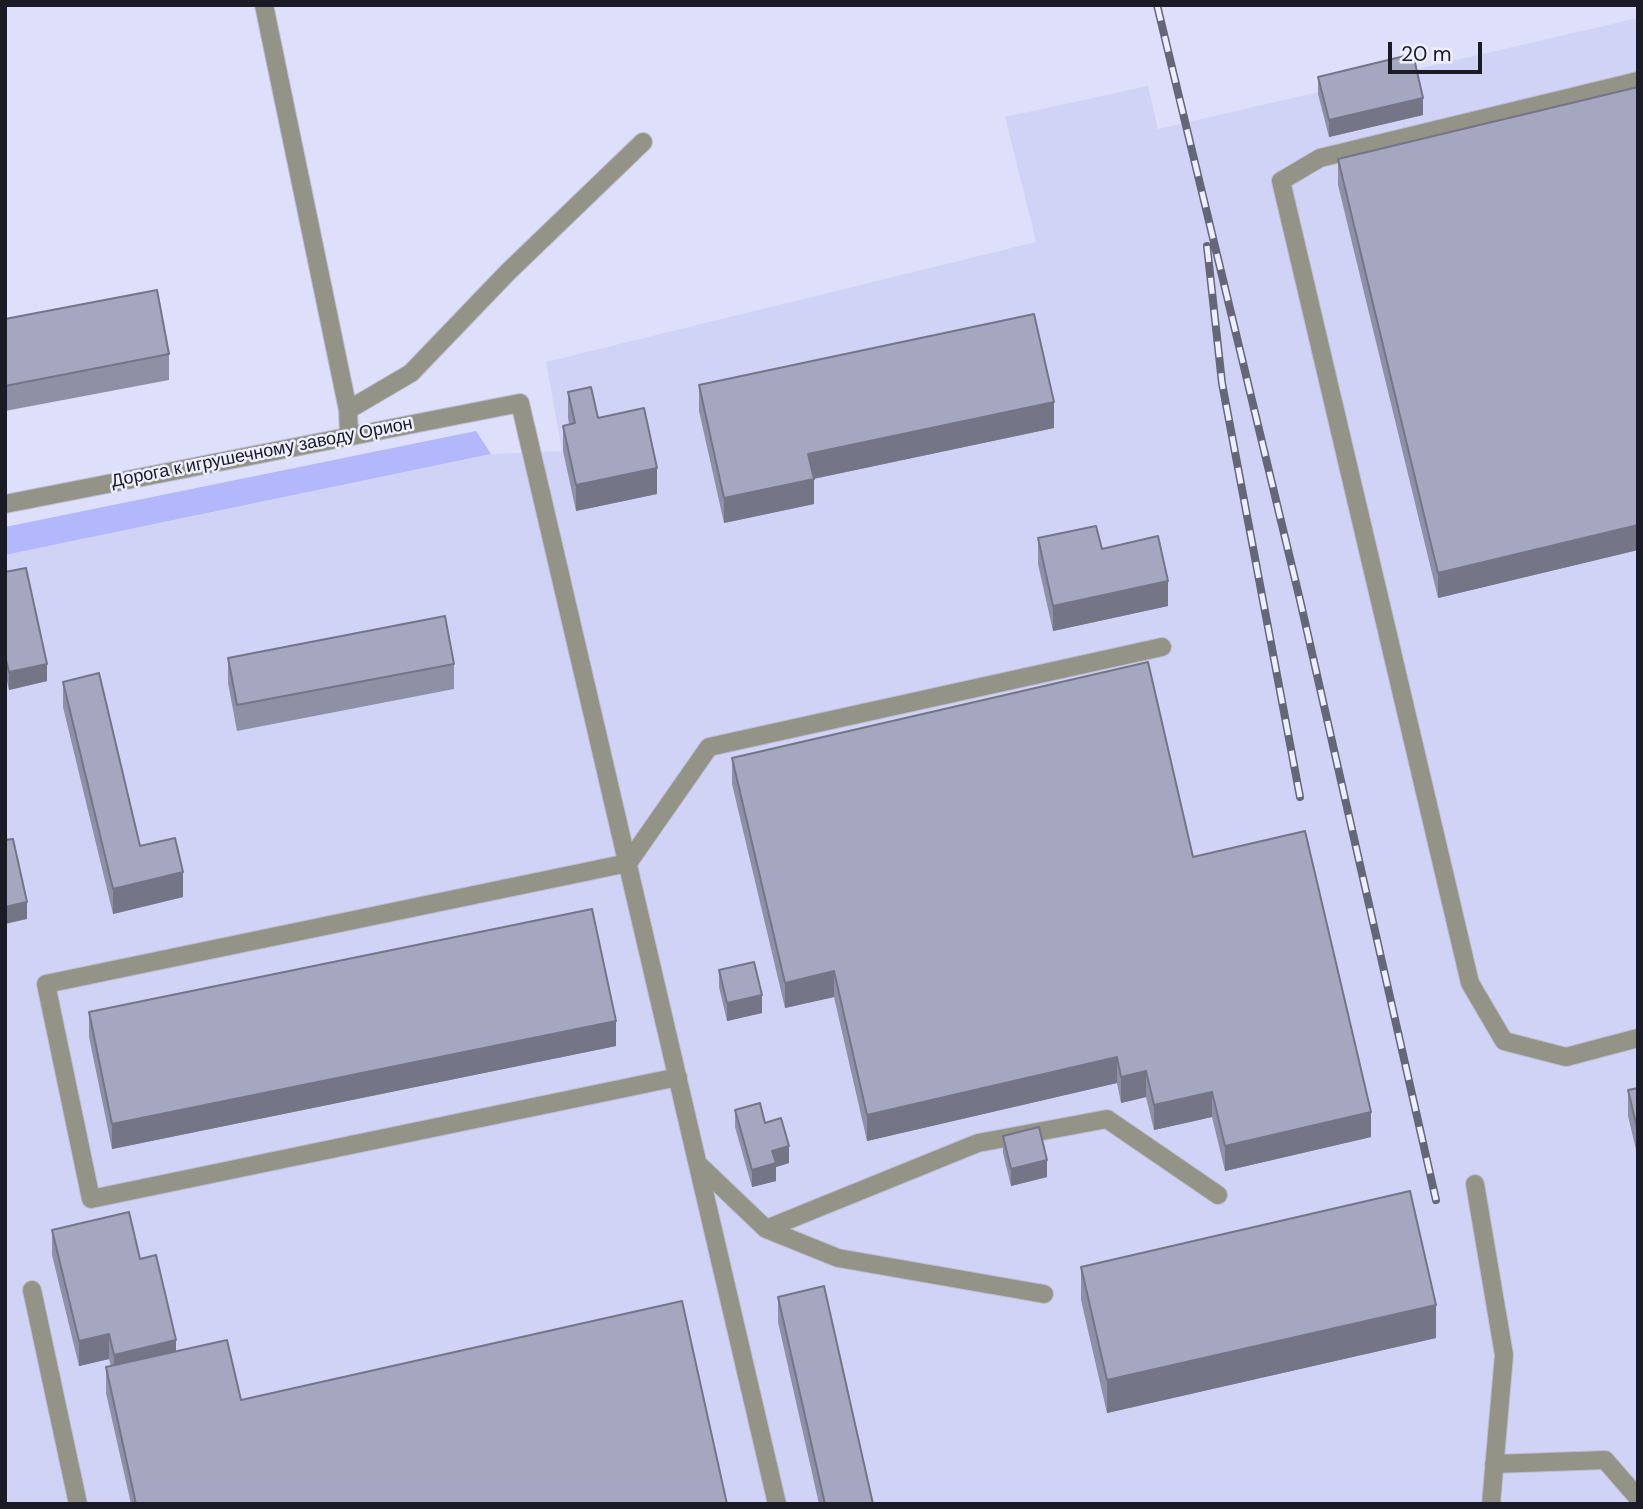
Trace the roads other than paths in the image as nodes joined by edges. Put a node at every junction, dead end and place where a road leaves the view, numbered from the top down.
1 (264, 5) edge
2 (1638, 81) edge
3 (643, 142) dead end
4 (348, 410) junction
5 (349, 435) junction
6 (5, 504) edge
7 (1162, 648) dead end
8 (628, 863) junction
9 (1638, 1038) edge
10 (678, 1077) junction
11 (698, 1164) junction
12 (1475, 1184) dead end
13 (1218, 1195) dead end
14 (766, 1229) junction
15 (32, 1290) dead end
16 (1044, 1294) dead end
17 (1494, 1464) junction
18 (1638, 1498) edge
19 (78, 1504) edge
20 (777, 1504) edge
21 (1491, 1504) edge

1 - 4 street
2 - 9 street
3 - 4 street
4 - 5 street
5 - 6 street, Дорога к игрушечному заводу Орион
5 - 8 street, Дорога к игрушечному заводу Орион
7 - 8 street
8 - 10 street
8 - 10 street
10 - 11 street
11 - 14 street
11 - 20 street
12 - 17 street
13 - 14 street
14 - 16 street
15 - 19 street
17 - 18 street
17 - 21 street

